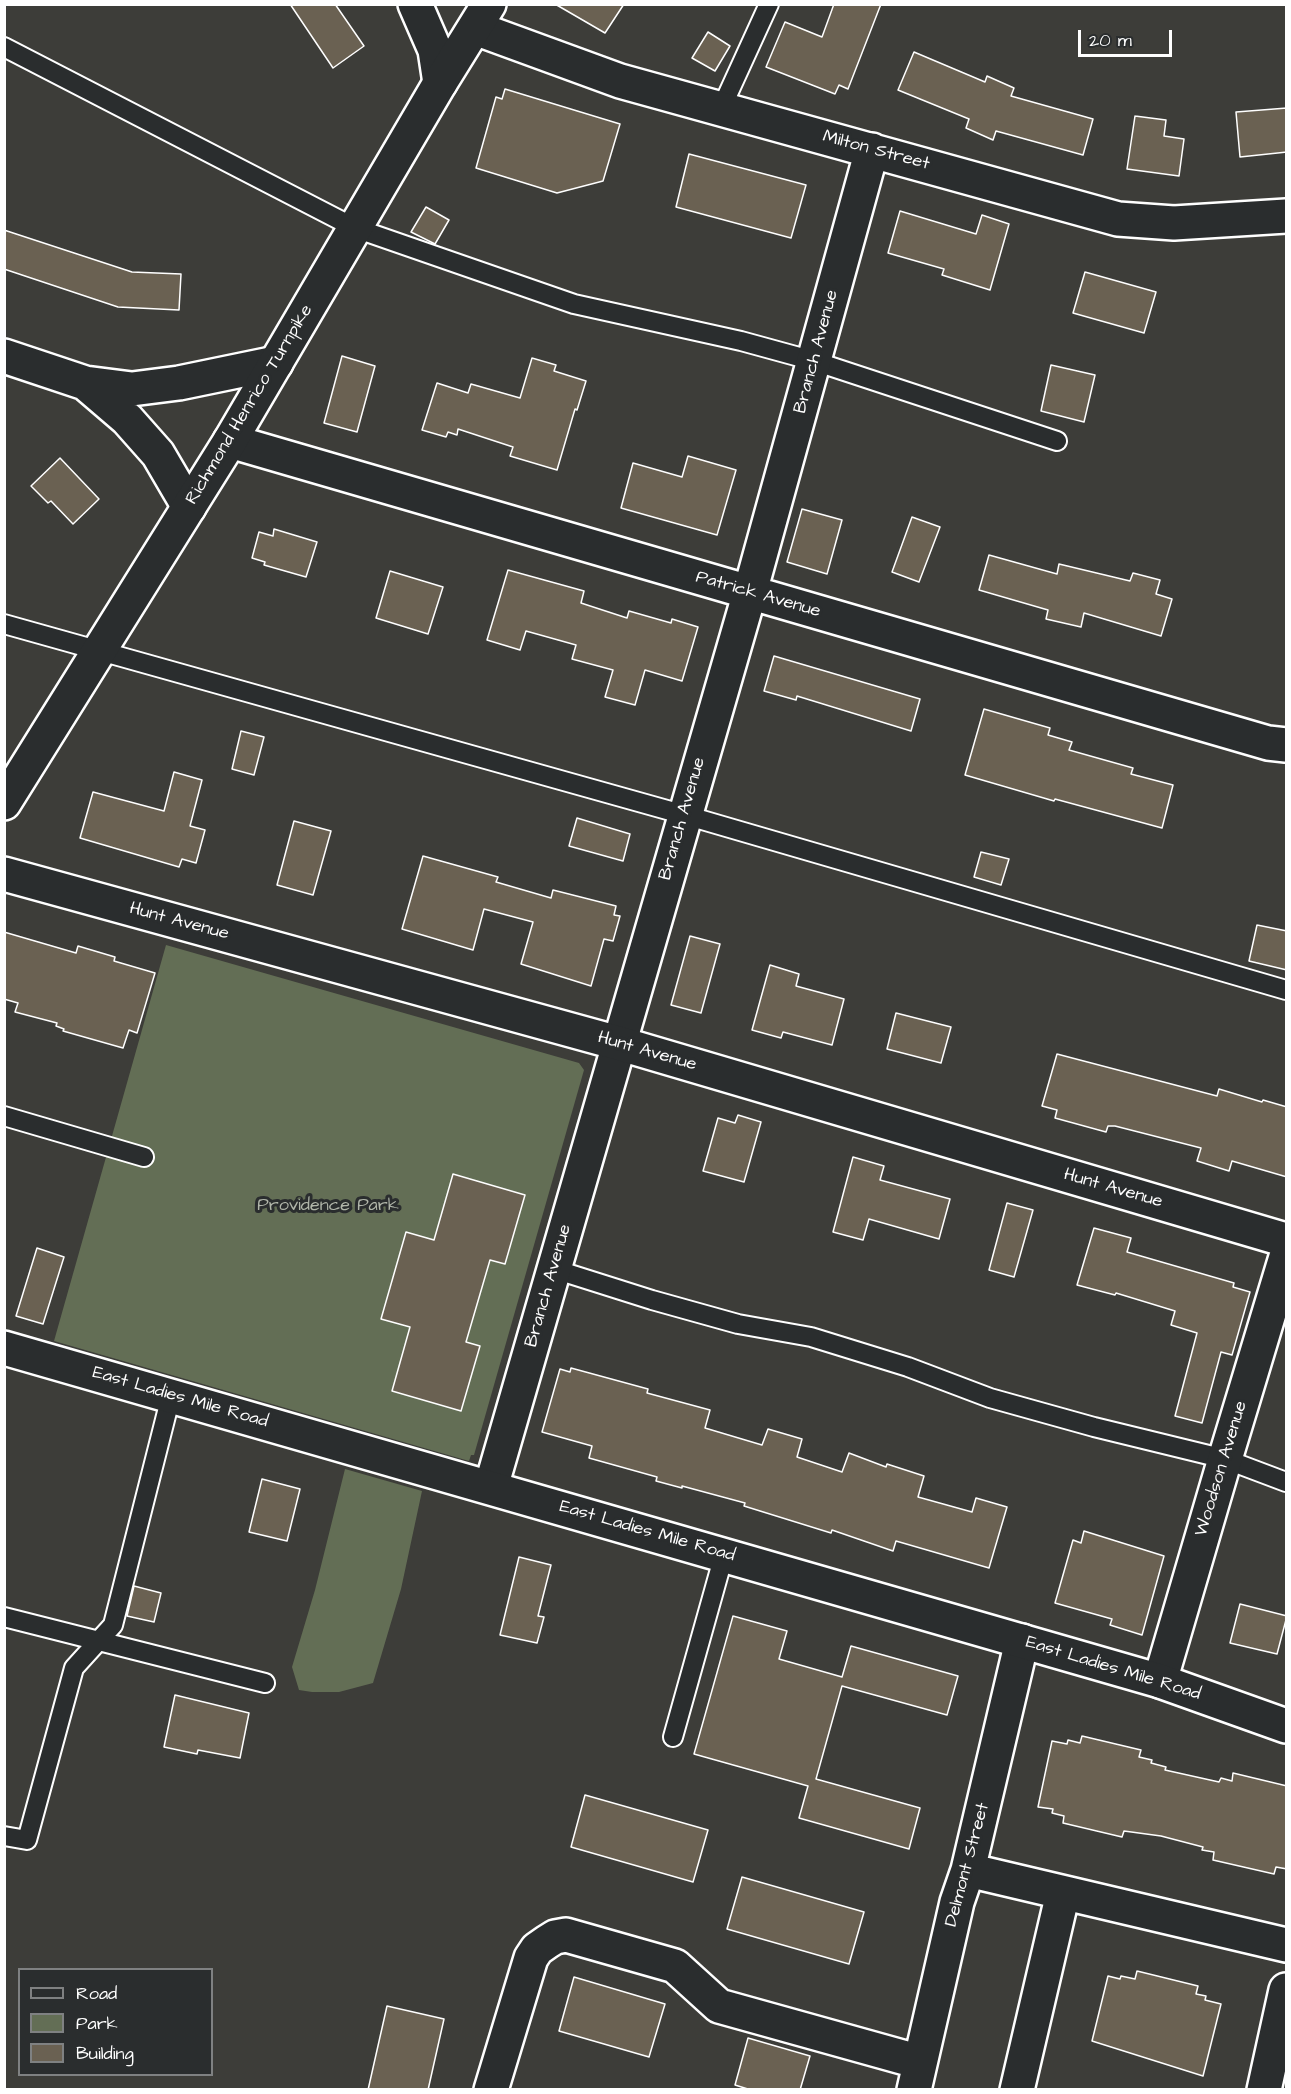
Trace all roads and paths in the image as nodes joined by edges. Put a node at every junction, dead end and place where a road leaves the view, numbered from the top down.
1 (415, 4) edge
2 (769, 4) edge
3 (482, 16) edge
4 (4, 47) edge
5 (440, 83) junction
6 (721, 109) junction
7 (872, 150) junction
8 (1287, 216) edge
9 (355, 228) junction
10 (4, 356) edge
11 (814, 361) junction
12 (276, 363) junction
13 (85, 383) junction
14 (230, 441) junction
15 (1057, 441) dead end
16 (189, 507) junction
17 (750, 592) junction
18 (4, 624) edge
19 (100, 650) junction
20 (1287, 745) edge
21 (4, 802) edge
22 (685, 815) junction
23 (4, 874) edge
24 (1287, 990) edge
25 (618, 1043) junction
26 (4, 1116) edge
27 (144, 1158) dead end
28 (1287, 1240) edge
29 (1287, 1257) edge
30 (554, 1269) junction
31 (4, 1348) edge
32 (171, 1396) junction
33 (1225, 1459) junction
34 (1287, 1482) edge
35 (490, 1487) junction
36 (724, 1555) junction
37 (4, 1617) edge
38 (99, 1641) junction
39 (1022, 1641) junction
40 (1160, 1681) junction
41 (265, 1683) dead end
42 (1287, 1726) edge
43 (673, 1737) dead end
44 (4, 1836) edge
45 (968, 1870) junction
46 (1063, 1893) junction
47 (1287, 1945) edge
48 (1287, 1990) edge
49 (917, 2076) edge
50 (494, 2089) edge
51 (1017, 2090) edge
52 (1264, 2090) edge

1 - 5 street
2 - 6 lane
3 - 5 street, Richmond Henrico Turnpike
3 - 6 street, Milton Street
4 - 9 lane
5 - 9 street, Richmond Henrico Turnpike
6 - 7 street, Milton Street
7 - 8 street, Milton Street
7 - 11 street, Branch Avenue
9 - 11 lane
9 - 12 street, Richmond Henrico Turnpike
10 - 13 street
11 - 15 lane
11 - 17 street, Branch Avenue
12 - 13 street
12 - 14 street, Richmond Henrico Turnpike
13 - 16 street
14 - 16 street, Richmond Henrico Turnpike
14 - 17 street, Patrick Avenue
16 - 19 street, Richmond Henrico Turnpike
17 - 20 street, Patrick Avenue
17 - 22 street, Branch Avenue
18 - 19 lane
19 - 21 street, Richmond Henrico Turnpike
19 - 22 lane
22 - 24 lane
22 - 25 street, Branch Avenue
23 - 25 street, Hunt Avenue
25 - 28 street, Hunt Avenue
25 - 30 street, Branch Avenue
26 - 27 lane
29 - 33 street, Woodson Avenue
30 - 33 lane
30 - 35 street, Branch Avenue
31 - 32 street, East Ladies Mile Road
32 - 35 street, East Ladies Mile Road
32 - 38 lane
33 - 34 lane
33 - 40 street, Woodson Avenue
35 - 36 street, East Ladies Mile Road
36 - 39 street, East Ladies Mile Road
36 - 43 lane
37 - 38 lane
38 - 41 lane
38 - 44 lane
39 - 40 street, East Ladies Mile Road
39 - 45 street, Delmont Street
40 - 42 street, East Ladies Mile Road
45 - 46 street
45 - 49 street, Delmont Street
46 - 47 street
46 - 51 street
48 - 52 street
49 - 50 street

